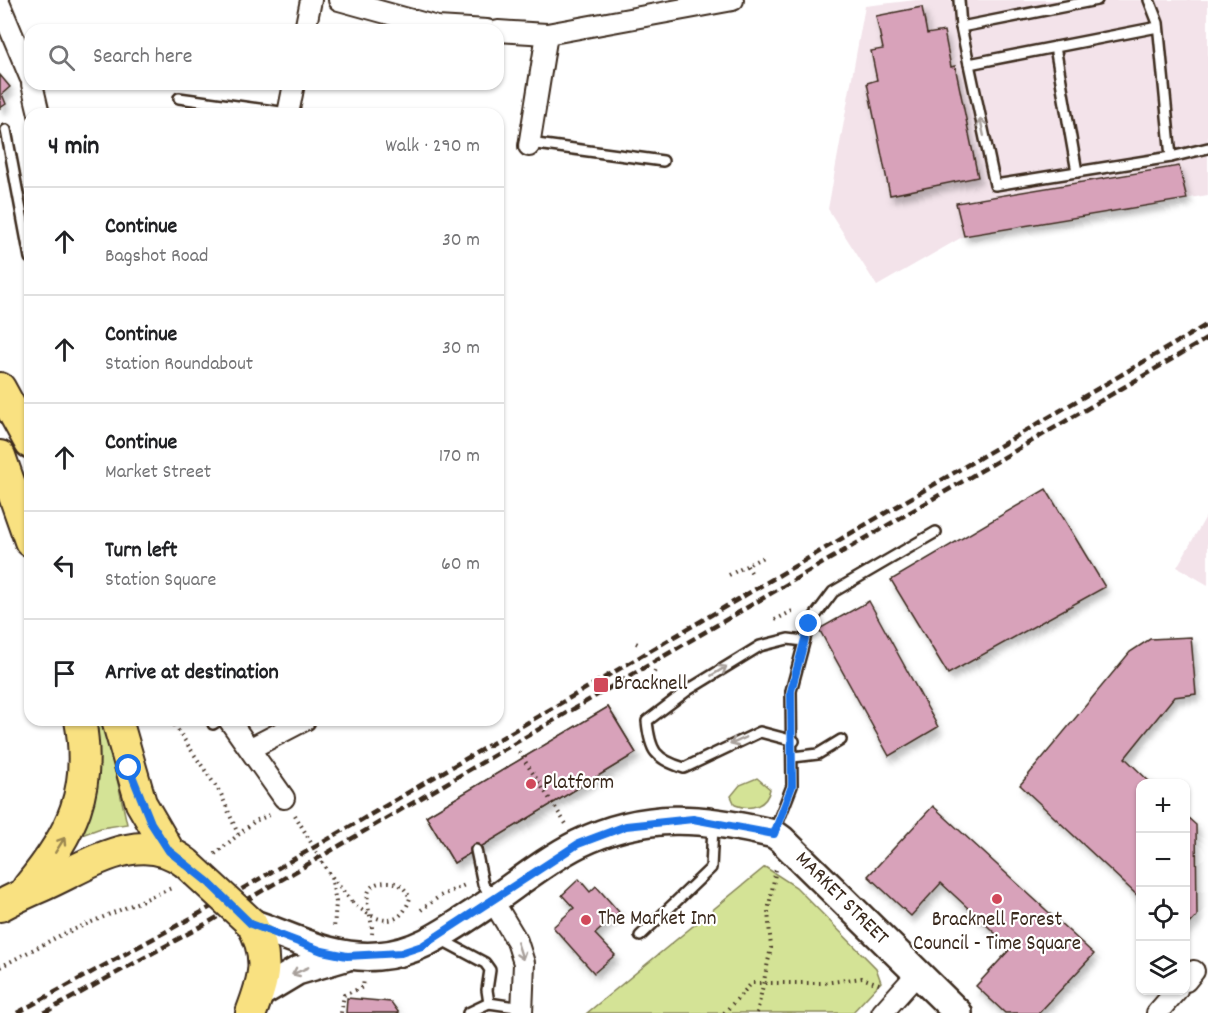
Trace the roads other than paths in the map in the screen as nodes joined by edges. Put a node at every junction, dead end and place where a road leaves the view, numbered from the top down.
1 (311, 0) edge
2 (339, 0) edge
3 (733, 0) edge
4 (959, 0) edge
5 (1097, 0) edge
6 (1149, 0) edge
7 (0, 5) edge
8 (659, 7) edge
9 (306, 24) edge
10 (426, 24) edge
11 (961, 27) junction
12 (1158, 27) junction
13 (504, 31) edge
14 (547, 34) junction
15 (1055, 47) junction
16 (24, 63) edge
17 (969, 64) junction
18 (33, 90) edge
19 (293, 90) edge
20 (179, 98) dead end
21 (38, 108) edge
22 (252, 108) edge
23 (289, 108) edge
24 (6, 130) dead end
25 (529, 144) joint
26 (1208, 148) edge
27 (1171, 157) junction
28 (663, 161) dead end
29 (1077, 172) junction
30 (24, 197) edge
31 (0, 388) edge
32 (24, 432) edge
33 (0, 456) edge
34 (24, 521) edge
35 (936, 532) dead end
36 (804, 641) junction
37 (81, 726) edge
38 (119, 726) edge
39 (226, 726) edge
40 (293, 726) edge
41 (842, 740) dead end
42 (794, 741) junction
43 (251, 748) junction
44 (793, 757) junction
45 (284, 798) dead end
46 (713, 821) junction
47 (774, 834) junction
48 (476, 850) dead end
49 (178, 866) junction
50 (12, 899) edge
51 (493, 901) junction
52 (251, 924) junction
53 (640, 936) dead end
54 (436, 938) junction
55 (343, 946) junction
56 (917, 974) junction
57 (1173, 995) edge
58 (489, 1003) junction
59 (254, 1004) edge
60 (522, 1011) edge
61 (468, 1013) edge
62 (882, 1013) edge
63 (958, 1013) edge
64 (1157, 1013) edge

1 - 9 street
2 - 10 street
3 - 8 street
4 - 11 lane
5 - 11 lane
6 - 12 lane
7 - 16 street
8 - 14 street
11 - 17 lane
12 - 15 lane
12 - 27 lane
13 - 14 street
14 - 25 street
15 - 17 lane
15 - 29 lane
29 -> 17 lane
18 - 21 street
19 - 23 street
20 - 22 lane
24 - 30 lane
25 - 28 lane
26 - 27 lane
27 - 29 lane
31 - 32 main road
33 - 34 main road
35 - 36 lane
36 - 42 lane
42 -> 36 lane
50 -> 37 main road
38 - 49 main road
39 - 43 street
40 - 43 street
41 - 44 lane
42 - 44 lane
43 - 45 street
44 - 47 lane
46 - 47 street
46 - 51 street
46 - 53 lane
47 - 56 street, MARKET STREET
48 - 51 lane
49 - 50 main road
49 - 52 main road, bridge
51 - 54 street
51 -> 60 street
52 - 55 street
52 - 59 main road
54 - 55 street
54 - 58 lane
55 -> 59 street
56 - 62 street
56 - 63 street, MARKET STREET
57 - 64 street
58 - 60 lane
58 - 61 lane

